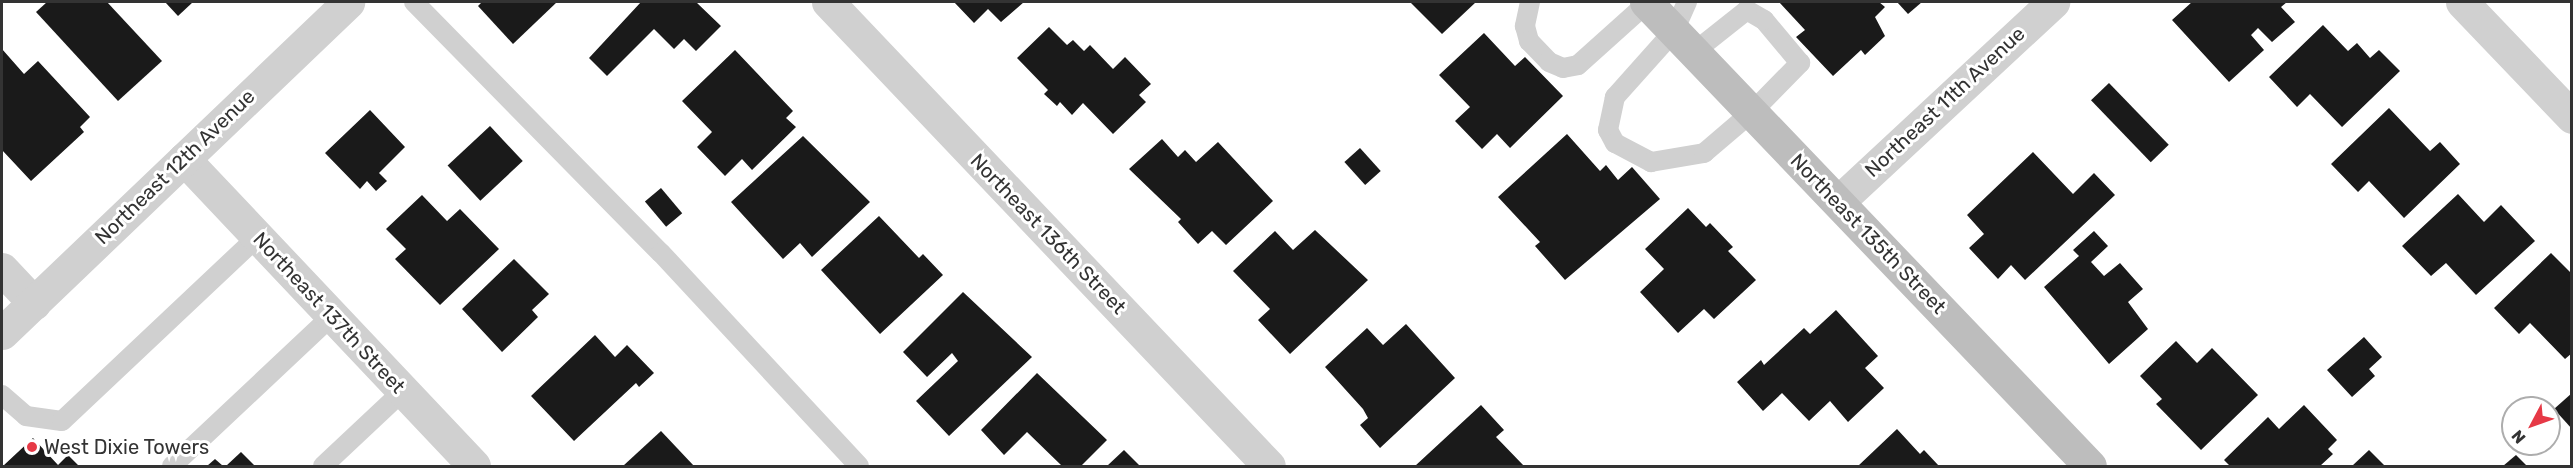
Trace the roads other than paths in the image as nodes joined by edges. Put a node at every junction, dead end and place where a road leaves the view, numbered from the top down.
1 (348, 2) edge
2 (414, 2) edge
3 (828, 2) edge
4 (1530, 2) edge
5 (1646, 2) edge
6 (1687, 2) edge
7 (2053, 2) edge
8 (2462, 2) edge
9 (1684, 41) junction
10 (1752, 112) junction
11 (2571, 117) edge
12 (184, 159) junction
13 (1838, 201) junction
14 (257, 237) junction
15 (2, 269) edge
16 (34, 303) junction
17 (332, 316) junction
18 (2, 333) edge
19 (403, 391) junction
20 (2, 395) edge
21 (172, 466) edge
22 (323, 466) edge
23 (474, 466) edge
24 (859, 466) edge
25 (1269, 466) edge
26 (2090, 466) edge

1 - 12 street, Northeast 12th Avenue
2 - 24 lane
3 - 25 street, Northeast 136th Street
4 - 5 lane
5 - 9 main road, Northeast 135th Street
6 - 9 lane
7 - 13 street, Northeast 11th Avenue
8 - 11 street
9 - 10 main road, Northeast 135th Street
9 - 10 lane
9 - 10 lane
10 - 13 main road, Northeast 135th Street
12 - 14 street, Northeast 137th Street
12 - 16 street, Northeast 12th Avenue
13 - 26 main road, Northeast 135th Street
14 - 17 street, Northeast 137th Street
14 - 20 lane
15 - 16 street
16 - 18 street, Northeast 12th Avenue
17 - 19 street, Northeast 137th Street
17 - 21 lane
19 - 22 lane
19 - 23 street, Northeast 137th Street

